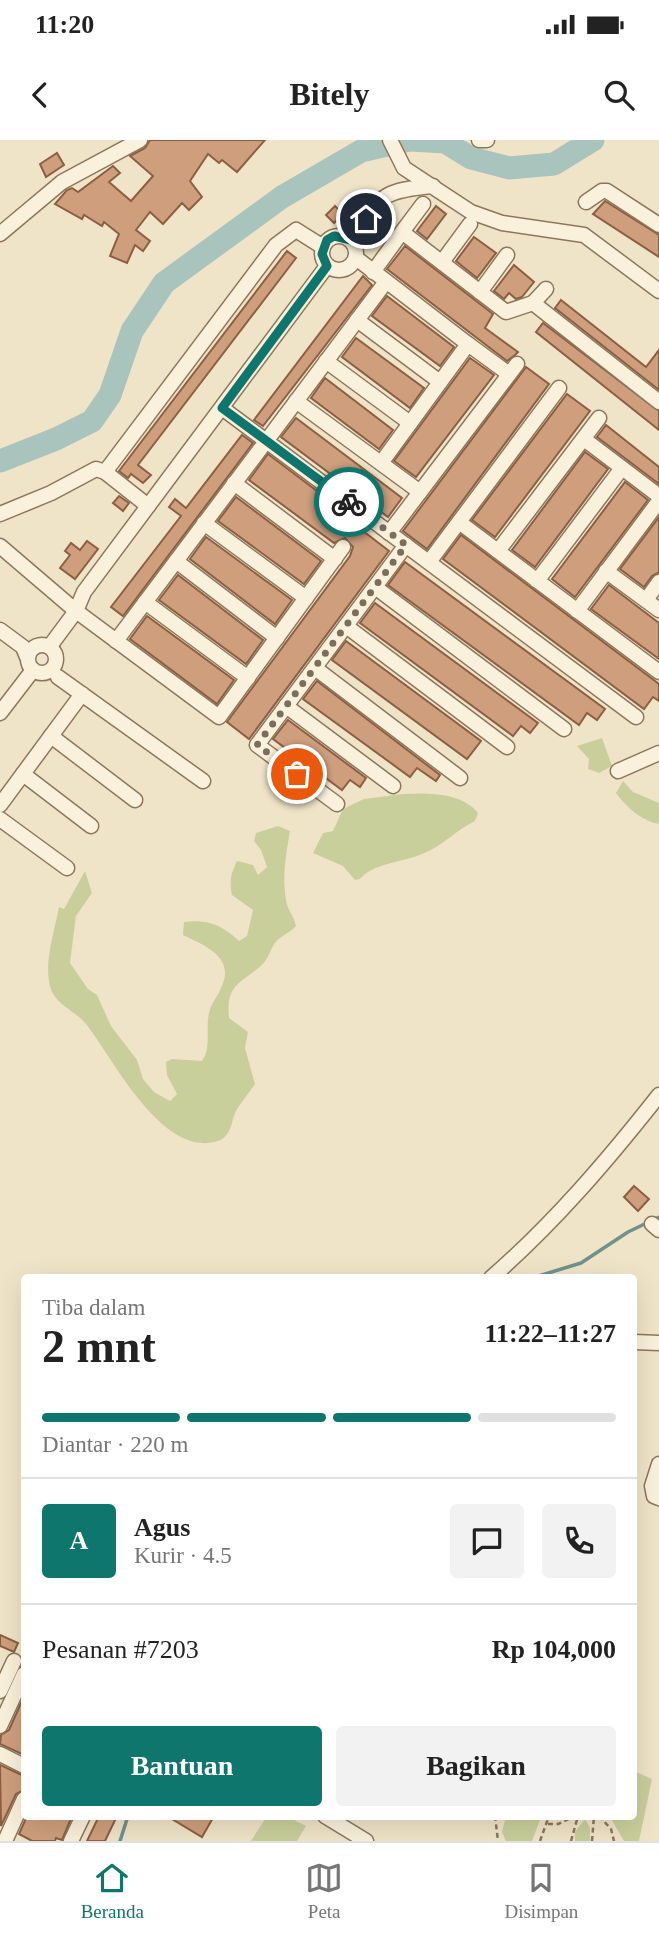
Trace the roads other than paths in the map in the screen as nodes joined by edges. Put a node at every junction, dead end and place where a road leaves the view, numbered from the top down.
1 (139, 140) edge
2 (390, 140) edge
3 (479, 140) edge
4 (486, 140) edge
5 (433, 186) junction
6 (586, 202) dead end
7 (422, 204) dead end
8 (470, 224) dead end
9 (659, 225) edge
10 (402, 232) junction
11 (0, 234) edge
12 (351, 240) junction
13 (323, 247) junction
14 (507, 255) dead end
15 (356, 258) junction
16 (442, 262) junction
17 (327, 266) junction
18 (373, 272) junction
19 (385, 283) junction
20 (546, 289) dead end
21 (659, 291) edge
22 (480, 292) junction
23 (533, 303) junction
24 (357, 320) junction
25 (468, 344) junction
26 (326, 361) junction
27 (440, 382) junction
28 (559, 388) dead end
29 (296, 401) junction
30 (659, 402) edge
31 (222, 408) junction
32 (599, 418) dead end
33 (410, 423) junction
34 (584, 439) junction
35 (266, 441) junction
36 (381, 463) junction
37 (622, 468) junction
38 (105, 472) junction
39 (234, 483) junction
40 (421, 492) junction
41 (659, 498) edge
42 (148, 506) junction
43 (0, 514) edge
44 (458, 522) junction
45 (204, 523) junction
46 (390, 533) junction
47 (406, 545) junction
48 (0, 546) edge
49 (498, 551) junction
50 (176, 561) junction
51 (429, 562) junction
52 (606, 571) junction
53 (537, 580) junction
54 (659, 582) edge
55 (375, 587) junction
56 (306, 598) junction
57 (646, 600) junction
58 (145, 602) junction
59 (659, 610) edge
60 (76, 611) junction
61 (577, 611) junction
62 (346, 626) junction
63 (0, 630) edge
64 (277, 638) junction
65 (116, 641) junction
66 (50, 646) junction
67 (30, 663) junction
68 (315, 668) junction
69 (659, 672) edge
70 (58, 677) dead end
71 (248, 678) junction
72 (82, 694) junction
73 (286, 706) junction
74 (0, 713) edge
75 (636, 717) dead end
76 (564, 729) dead end
77 (51, 736) junction
78 (508, 747) dead end
79 (659, 753) edge
80 (618, 771) dead end
81 (23, 774) junction
82 (460, 778) dead end
83 (203, 781) dead end
84 (393, 786) dead end
85 (135, 800) dead end
86 (337, 804) dead end
87 (0, 805) edge
88 (0, 819) edge
89 (91, 826) dead end
90 (67, 869) dead end
91 (659, 1095) edge
92 (496, 1274) edge
93 (637, 1342) edge
94 (659, 1343) edge
95 (659, 1464) edge
96 (659, 1498) edge
97 (0, 1655) edge
98 (19, 1663) edge
99 (0, 1689) edge
100 (20, 1697) edge
101 (0, 1726) edge
102 (0, 1754) edge
103 (21, 1764) edge
104 (21, 1806) edge
105 (81, 1820) edge
106 (330, 1820) edge
107 (349, 1837) edge
108 (5, 1841) edge
109 (71, 1841) edge
110 (366, 1841) edge

1 - 11 street
2 - 5 street
3 - 4 street
5 - 12 street
5 - 21 street
6 - 9 street
7 - 10 street
8 - 16 street
10 - 16 street
10 - 18 street
12 - 13 street
12 - 15 street
13 - 17 street
13 - 38 street
14 - 22 street
15 - 17 street
15 - 18 street
16 - 22 street
17 - 31 street
18 - 19 street
19 - 24 street
19 - 25 street
20 - 23 street
22 - 23 street
23 - 30 street
24 - 26 street
24 - 27 street
25 - 27 street
25 - 40 street
26 - 29 street
26 - 33 street
27 - 33 street
28 - 44 street
29 - 35 street
29 - 36 street
31 - 35 street
31 - 42 street
32 - 34 street
33 - 36 street
34 - 37 street
34 - 49 street
35 - 39 street
35 - 46 street
36 - 40 street
37 - 41 street
37 - 53 street
38 - 42 street
38 - 43 street
39 - 45 street
39 - 56 street
40 - 46 street
41 - 52 street
42 - 60 street
44 - 49 street
44 - 51 street
45 - 50 street
45 - 56 street
46 - 47 street
47 - 51 street
47 - 55 street
48 - 60 street
49 - 53 street
50 - 58 street
50 - 64 street
51 - 75 street
52 - 57 street
52 - 61 street
53 - 61 street
54 - 57 street
55 - 62 street
55 - 76 street
56 - 64 street
57 - 59 street
58 - 65 street
58 - 71 street
60 - 65 street
60 - 66 street
61 - 69 street
62 - 68 street
62 - 78 street
63 - 67 street
64 - 71 street
65 - 71 street
66 - 67 street
66 - 67 street
67 - 74 street
68 - 73 street
68 - 82 street
70 - 72 street
72 - 77 street
72 - 83 street
73 - 84 street
73 - 86 street
77 - 81 street
77 - 85 street
79 - 80 street
81 - 87 street
81 - 89 street
88 - 90 street
91 - 92 street
93 - 94 street
95 - 96 street
97 - 98 street
98 - 99 street
100 - 101 street
102 - 103 street
104 - 108 street
105 - 109 street
106 - 107 street
107 - 110 street

